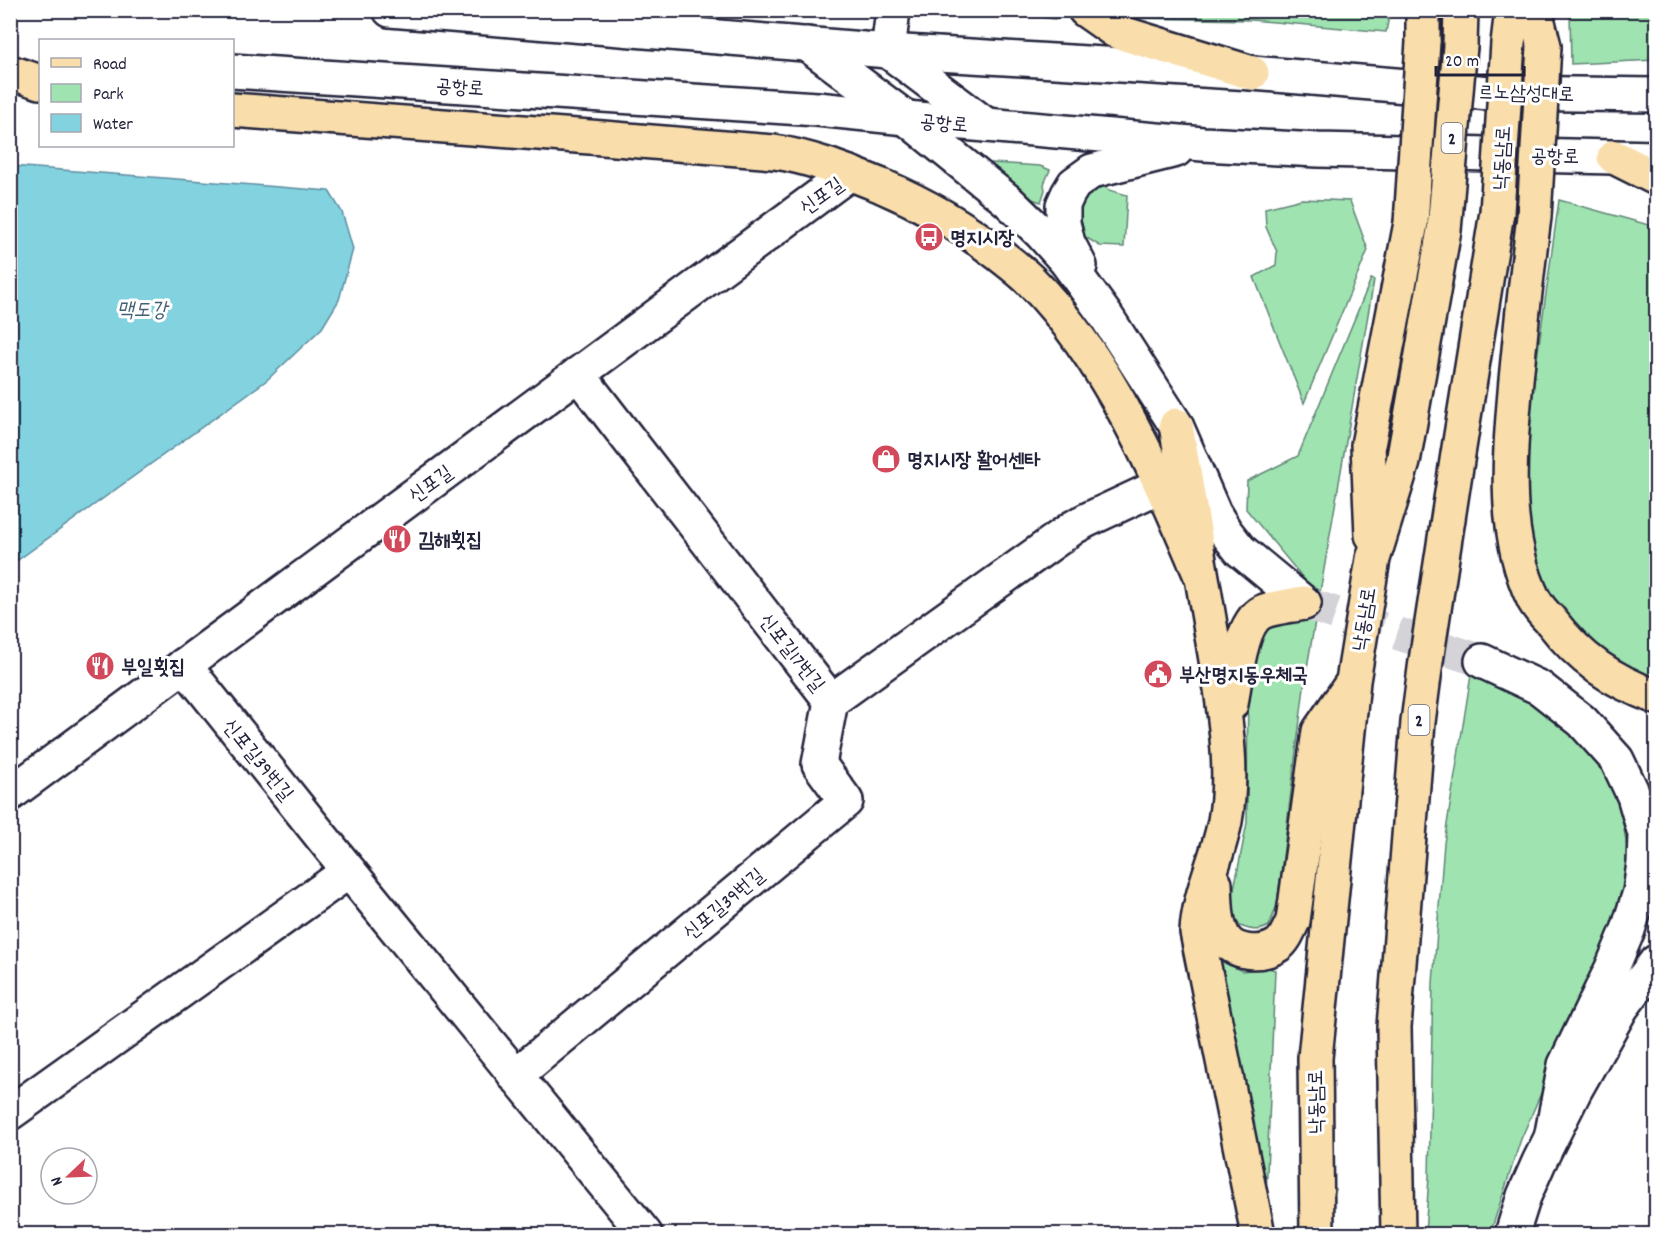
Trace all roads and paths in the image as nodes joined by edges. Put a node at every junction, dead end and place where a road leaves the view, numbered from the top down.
1 (390, 10) edge
2 (893, 10) edge
3 (1085, 10) edge
4 (1461, 10) edge
5 (1512, 10) edge
6 (1535, 10) edge
7 (1423, 26) edge
8 (807, 44) junction
9 (888, 51) junction
10 (39, 64) edge
11 (10, 66) edge
12 (234, 71) edge
13 (10, 72) edge
14 (1252, 73) junction
15 (39, 82) edge
16 (1656, 95) edge
17 (234, 110) edge
18 (906, 118) junction
19 (987, 125) junction
20 (1203, 144) junction
21 (1614, 157) junction
22 (1656, 158) edge
23 (850, 173) junction
24 (1656, 178) edge
25 (1106, 316) junction
26 (578, 374) junction
27 (1176, 425) junction
28 (1162, 485) junction
29 (1373, 559) junction
30 (1201, 576) junction
31 (1482, 661) tunnel mouth
32 (184, 665) junction
33 (1353, 681) junction
34 (1656, 697) edge
35 (831, 701) junction
36 (1226, 729) junction
37 (10, 794) edge
38 (1213, 862) junction
39 (349, 871) junction
40 (1656, 962) edge
41 (515, 1076) junction
42 (10, 1113) edge
43 (1552, 1133) junction
44 (645, 1234) edge
45 (1258, 1234) edge
46 (1317, 1234) edge
47 (1398, 1234) edge
48 (1512, 1234) edge

1 - 8 main road
2 - 9 main road
3 - 14 main road
4 - 29 main road, 낙동남로 / 2, bridge
5 - 47 main road, 낙동남로 / 2, bridge
6 - 34 main road, bridge
7 - 29 main road, bridge
8 - 9 main road
8 - 18 main road
9 - 14 main road
9 - 19 main road
10 - 11 main road
12 - 18 main road, 공항로
13 - 15 main road
14 - 16 main road, 르노삼성대로
17 - 23 main road
18 - 19 main road, 공항로
18 - 25 main road
19 - 20 main road, 공항로
20 - 21 main road, 공항로
20 - 25 main road
21 - 22 main road, 공항로
21 - 24 main road
23 - 26 main road, 신포길
23 - 28 main road
25 - 27 main road
26 - 32 main road, 신포길
26 - 35 main road, 신포길17번길
27 - 30 main road
27 - 36 main road
28 - 30 main road
28 - 35 main road, 신포길17번길
29 - 33 main road, 낙동남로 / 2
30 - 36 main road
31 - 43 main road
32 - 37 main road, 신포길
32 - 39 main road, 신포길39번길
33 - 38 main road
33 - 46 main road, 낙동남로 / 2
35 - 41 main road, 신포길39번길
36 - 38 main road
38 - 45 main road
39 - 41 main road, 신포길39번길
39 - 42 main road
40 - 43 main road
41 - 44 main road, 신포길39번길
43 - 48 main road

